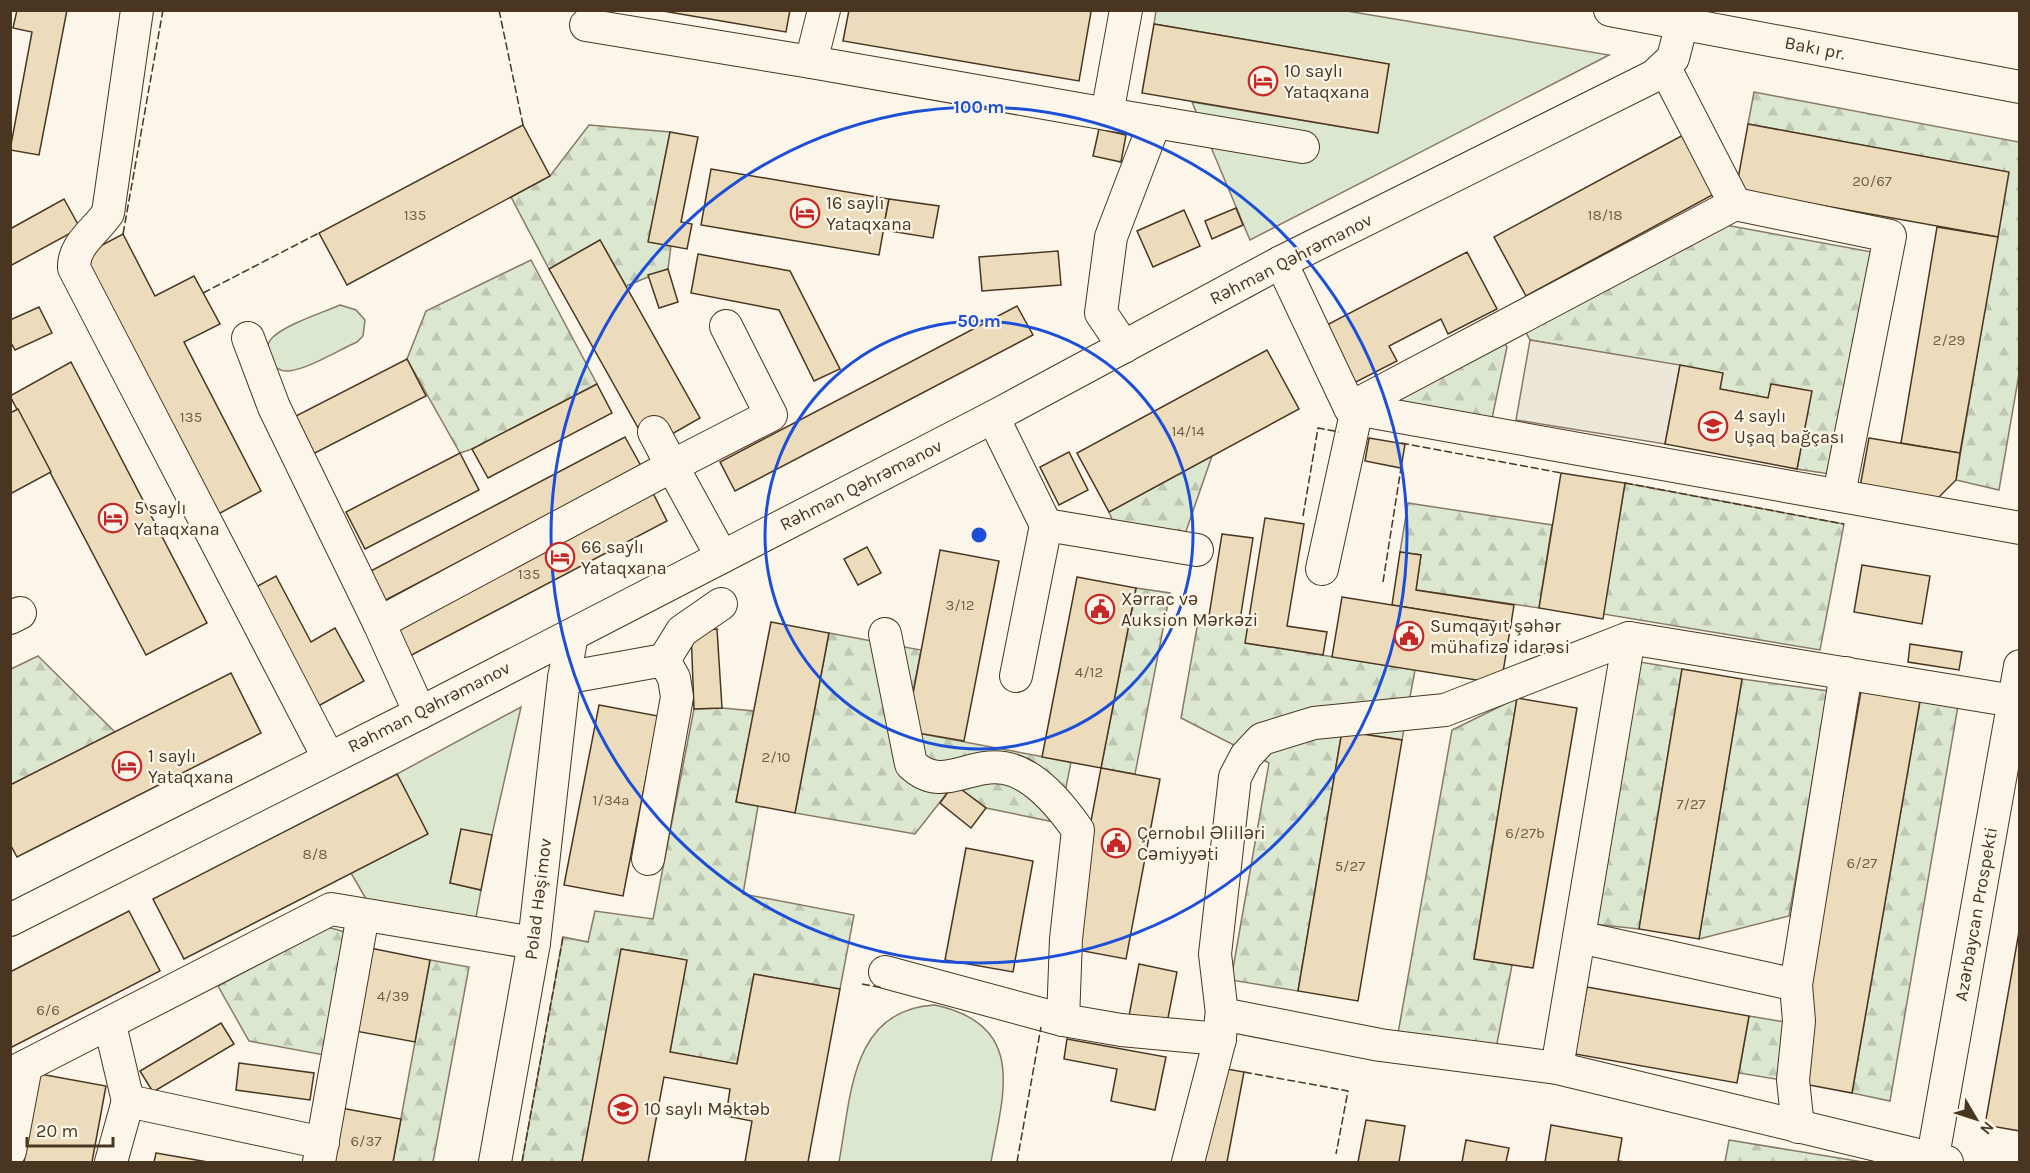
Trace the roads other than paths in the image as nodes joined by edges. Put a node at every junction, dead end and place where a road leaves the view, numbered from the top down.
1 (136, 10) edge
2 (824, 10) edge
3 (1126, 10) edge
4 (1610, 10) edge
5 (1682, 23) junction
6 (586, 25) dead end
7 (811, 62) junction
8 (1665, 68) junction
9 (2019, 87) edge
10 (1107, 114) junction
11 (1155, 122) junction
12 (1303, 147) dead end
13 (1735, 204) junction
14 (1281, 262) junction
15 (726, 326) dead end
16 (248, 338) dead end
17 (1124, 347) junction
18 (1354, 409) junction
19 (993, 417) junction
20 (654, 432) dead end
21 (672, 466) junction
22 (1839, 494) junction
23 (1046, 525) junction
24 (2019, 528) edge
25 (1197, 550) dead end
26 (722, 557) junction
27 (1322, 569) dead end
28 (721, 604) dead end
29 (379, 623) junction
30 (572, 634) junction
31 (885, 634) dead end
32 (1629, 638) junction
33 (664, 660) junction
34 (2019, 666) edge
35 (1846, 673) junction
36 (1016, 676) dead end
37 (564, 678) junction
38 (2016, 702) edge
39 (420, 713) junction
40 (328, 758) junction
41 (648, 858) dead end
42 (363, 915) junction
43 (10, 920) edge
44 (1579, 937) junction
45 (534, 943) junction
46 (885, 972) dead end
47 (1796, 985) junction
48 (1063, 1020) junction
49 (110, 1025) junction
50 (1221, 1027) junction
51 (1557, 1068) junction
52 (18, 1070) edge
53 (128, 1101) junction
54 (1798, 1127) junction
55 (10, 1151) edge
56 (321, 1153) edge
57 (111, 1162) edge
58 (495, 1162) edge
59 (1188, 1162) edge
60 (1937, 1162) edge

1 - 40 street
2 - 7 street
3 - 10 street
4 - 5 street, Bakı pr.
5 - 8 street
5 - 9 street, Bakı pr.
6 - 7 street
7 - 10 street
8 - 13 street
8 - 14 street, Rəhman Qəhrəmanov
10 - 11 street
11 - 12 street
11 - 17 street
13 - 18 street
13 - 22 street
14 - 17 street, Rəhman Qəhrəmanov
14 - 18 street
15 - 21 street
16 - 29 street
17 - 19 street, Rəhman Qəhrəmanov
18 - 22 street
18 - 27 street
19 - 23 street
19 - 26 street, Rəhman Qəhrəmanov
20 - 21 street
21 - 26 street
21 - 29 street
22 - 24 street
23 - 25 street
23 - 36 street
26 - 30 street, Rəhman Qəhrəmanov
28 - 33 street
29 - 39 street
30 - 37 street, Polad Həşimov
30 - 39 street, Rəhman Qəhrəmanov
31 - 48 street
32 - 35 street
32 - 44 street
32 - 50 street
33 - 37 street
33 - 41 street
34 - 38 street, Azərbaycan Prospekti
35 - 38 street
35 - 47 street
37 - 45 street, Polad Həşimov
38 - 60 street, Azərbaycan Prospekti
39 - 40 street, Rəhman Qəhrəmanov
40 - 43 street, Rəhman Qəhrəmanov
42 - 45 street
42 - 49 street
42 - 56 street
44 - 47 street
44 - 51 street
45 - 58 street, Polad Həşimov
46 - 48 street
47 - 54 street
48 - 50 street
49 - 52 street
49 - 53 street
50 - 51 street
50 - 59 street
51 - 54 street
52 - 55 street
53 - 56 street
53 - 57 street
54 - 60 street

